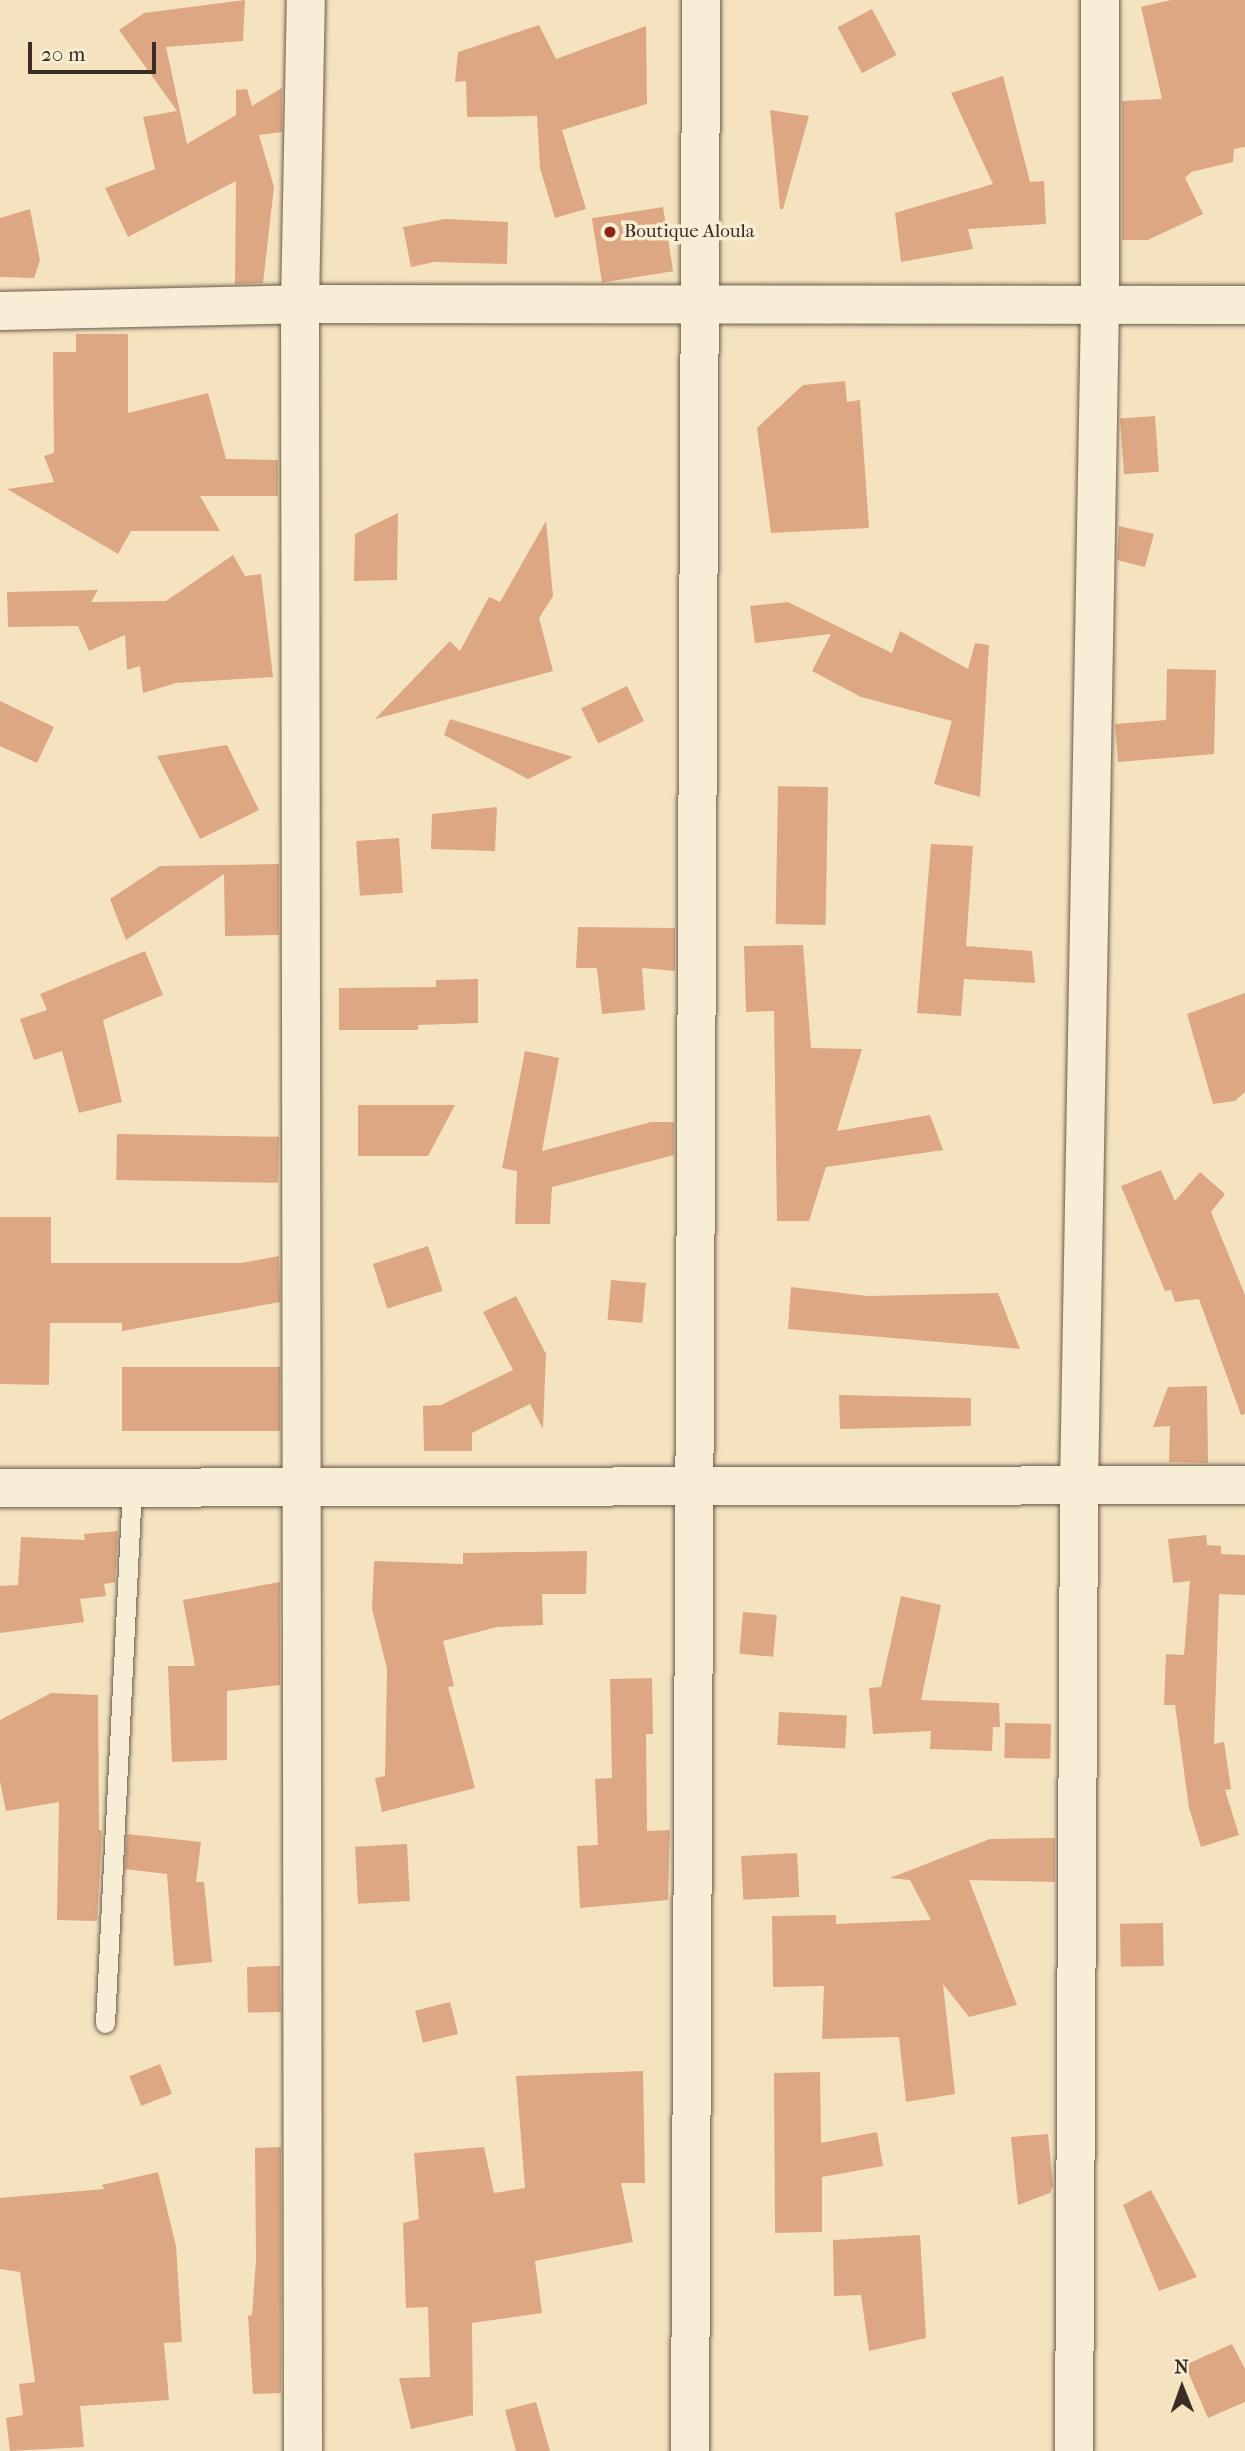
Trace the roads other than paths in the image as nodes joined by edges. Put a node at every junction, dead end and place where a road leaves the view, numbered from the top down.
1 (306, 0) edge
2 (701, 0) edge
3 (1100, 0) edge
4 (703, 303) junction
5 (300, 304) junction
6 (1100, 305) junction
7 (1245, 305) edge
8 (0, 311) edge
9 (1245, 1485) edge
10 (1079, 1486) junction
11 (301, 1487) junction
12 (696, 1487) junction
13 (0, 1488) edge
14 (132, 1488) junction
15 (105, 2022) dead end
16 (303, 2451) edge
17 (690, 2451) edge
18 (1074, 2451) edge

1 - 5 street
2 - 4 street
3 - 6 street
4 - 5 street
4 - 6 street
4 - 12 street
5 - 8 street
5 - 11 street
6 - 7 street
6 - 10 street
9 - 10 street
10 - 12 street
10 - 18 street
11 - 12 street
11 - 14 street
11 - 16 street
12 - 17 street
13 - 14 street
14 - 15 lane

